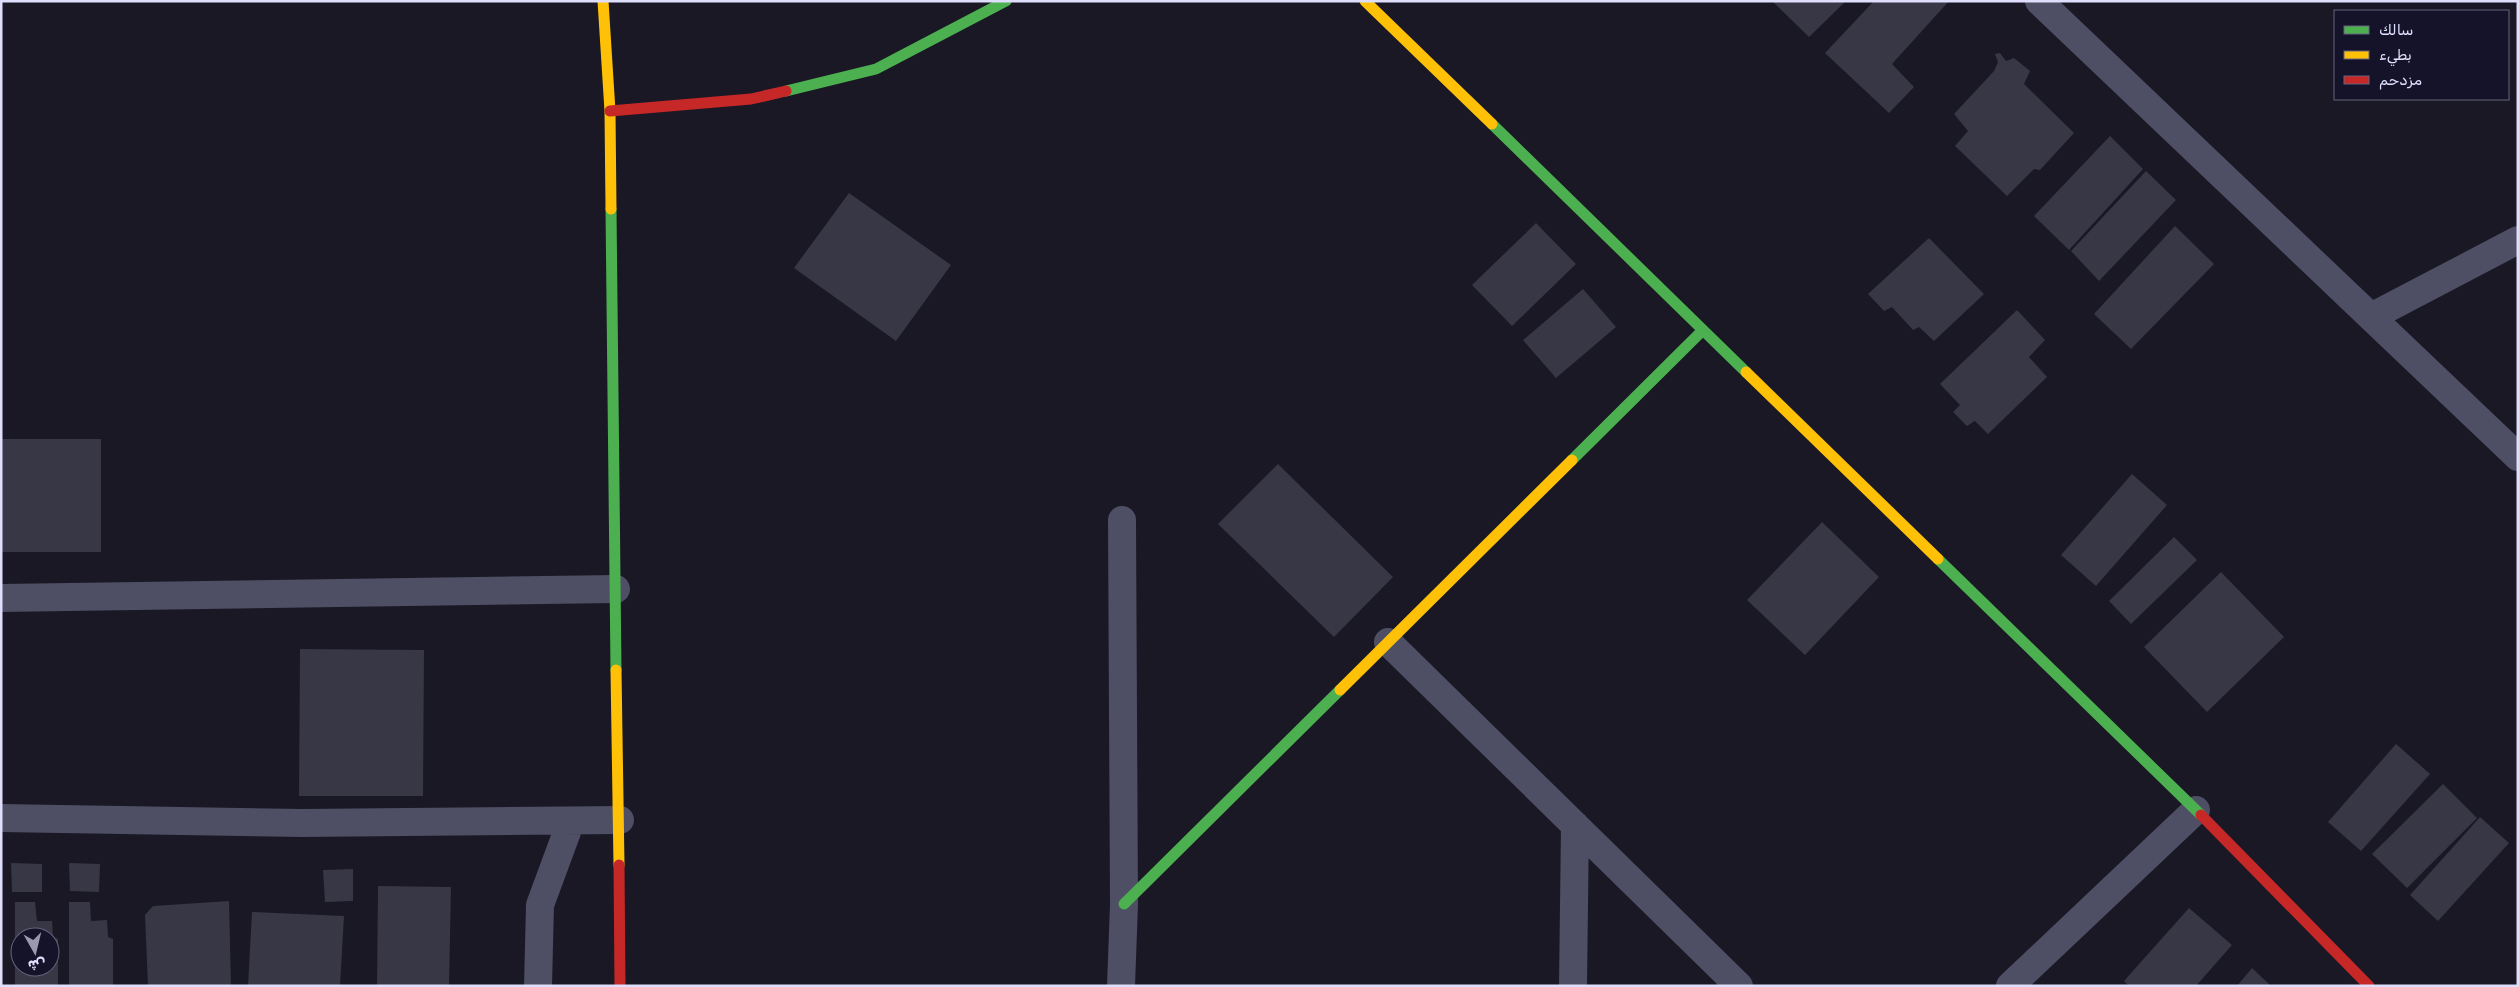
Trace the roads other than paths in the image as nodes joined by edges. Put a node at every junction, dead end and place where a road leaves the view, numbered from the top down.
1 (603, 1) edge
2 (1006, 1) edge
3 (1365, 1) edge
4 (2039, 1) edge
5 (610, 111) junction
6 (2518, 240) edge
7 (2371, 318) junction
8 (1702, 330) junction
9 (2518, 457) edge
10 (1122, 520) dead end
11 (616, 589) junction
12 (1, 598) edge
13 (1388, 642) junction
14 (2196, 810) junction
15 (1, 818) edge
16 (620, 820) junction
17 (571, 821) junction
18 (1575, 825) junction
19 (1124, 904) junction
20 (538, 986) edge
21 (620, 986) edge
22 (1121, 986) edge
23 (1572, 986) edge
24 (1739, 986) edge
25 (2010, 986) edge
26 (2370, 986) edge

1 - 5 street
2 - 5 street
3 - 8 street
4 - 7 street
5 - 11 street
6 - 7 street
7 - 9 street
8 - 13 street
8 - 14 street
10 - 19 street
11 - 12 street
11 - 16 street
13 - 18 street
13 - 19 street
14 - 25 street
14 - 26 street
15 - 17 street
16 - 17 street
16 - 21 street
17 - 20 street
18 - 23 street
18 - 24 street
19 - 22 street

